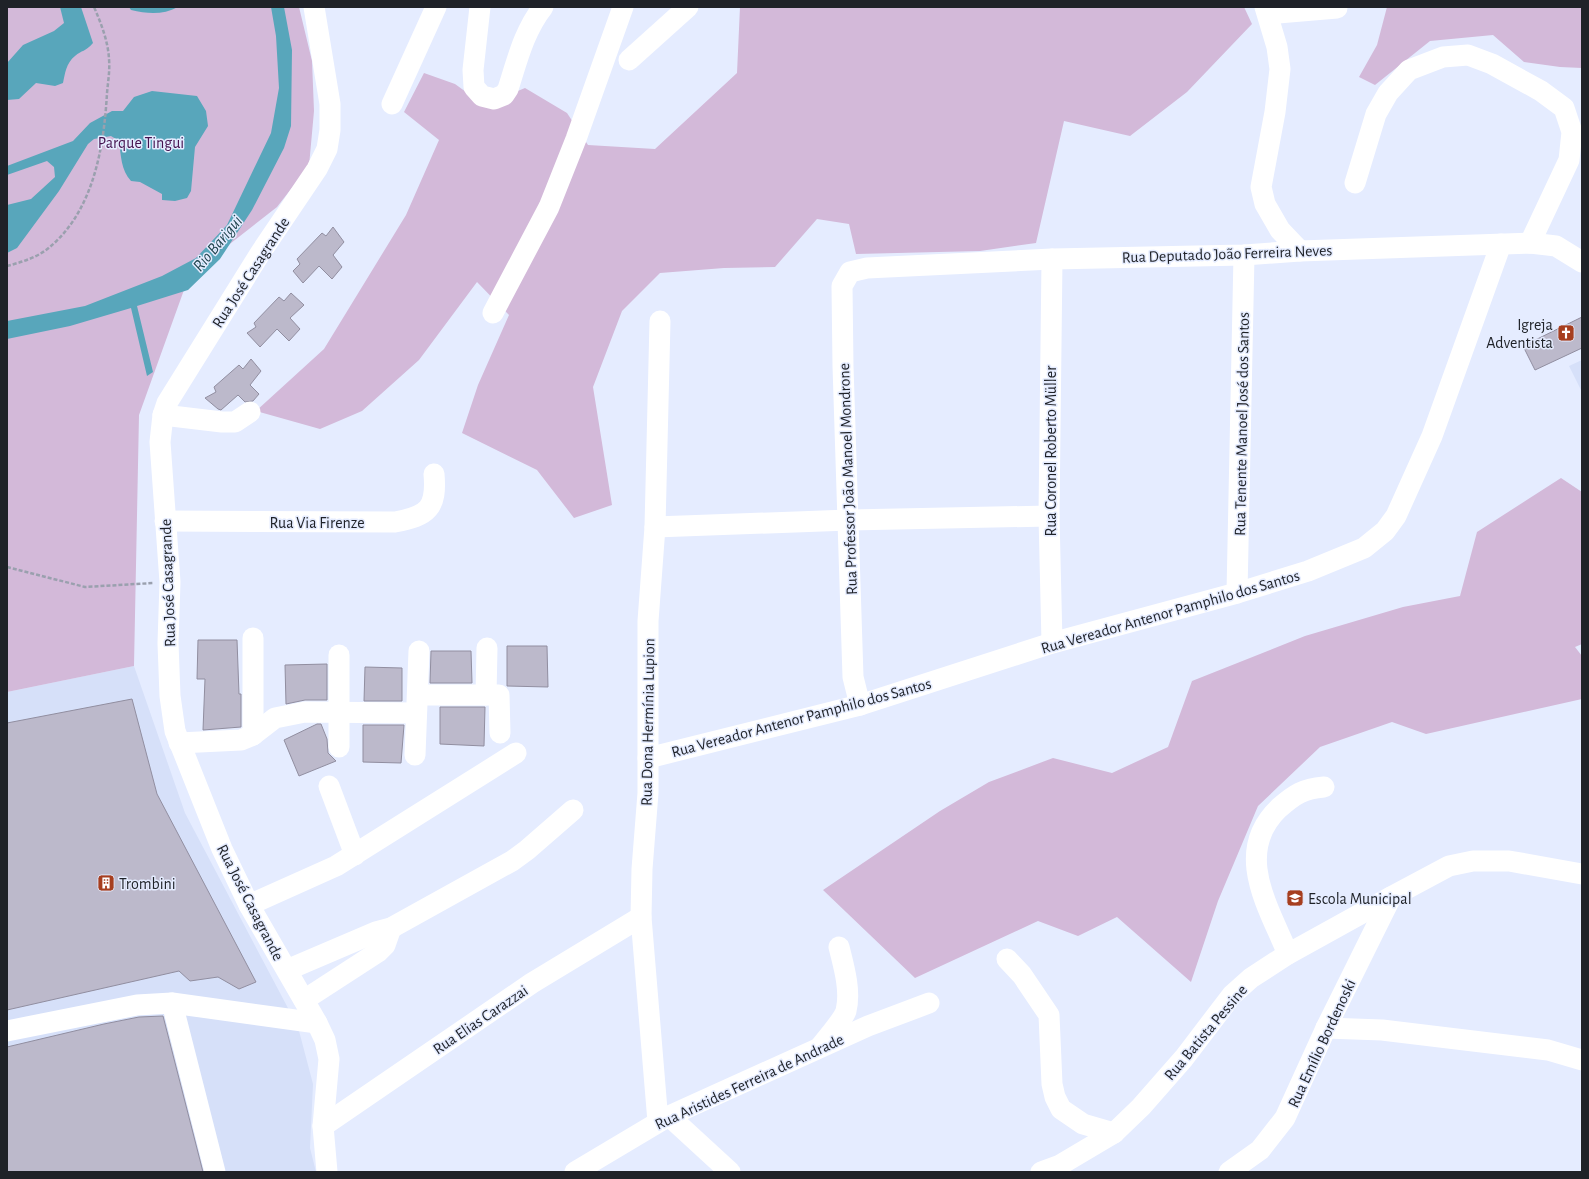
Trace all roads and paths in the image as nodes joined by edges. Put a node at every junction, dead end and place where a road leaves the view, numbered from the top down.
1 (94, 7) edge
2 (314, 7) edge
3 (436, 7) edge
4 (480, 7) edge
5 (543, 7) edge
6 (622, 7) edge
7 (688, 7) edge
8 (1337, 8) edge
9 (1266, 11) edge
10 (629, 60) dead end
11 (392, 104) dead end
12 (1355, 183) dead end
13 (1530, 243) junction
14 (1501, 244) junction
15 (1300, 251) junction
16 (1244, 255) junction
17 (1052, 259) junction
18 (1582, 262) edge
19 (7, 266) edge
20 (867, 268) joint
21 (493, 312) dead end
22 (660, 321) dead end
23 (250, 412) dead end
24 (163, 415) junction
25 (434, 474) dead end
26 (1049, 516) junction
27 (849, 520) junction
28 (165, 521) junction
29 (655, 527) junction
30 (7, 567) edge
31 (170, 582) junction
32 (1237, 593) junction
33 (253, 638) dead end
34 (1052, 643) junction
35 (486, 648) dead end
36 (418, 651) dead end
37 (339, 655) dead end
38 (486, 695) junction
39 (417, 704) junction
40 (860, 704) junction
41 (339, 712) junction
42 (500, 732) dead end
43 (254, 734) junction
44 (179, 743) junction
45 (339, 747) dead end
46 (516, 753) dead end
47 (415, 755) dead end
48 (648, 758) junction
49 (329, 786) dead end
50 (1324, 787) dead end
51 (573, 810) dead end
52 (355, 855) junction
53 (1582, 874) edge
54 (1391, 897) junction
55 (248, 905) junction
56 (641, 917) junction
57 (391, 928) junction
58 (839, 947) dead end
59 (1288, 954) junction
60 (1007, 959) dead end
61 (286, 970) junction
62 (304, 1000) junction
63 (172, 1003) junction
64 (929, 1003) dead end
65 (317, 1023) junction
66 (1326, 1028) junction
67 (7, 1031) edge
68 (821, 1047) junction
69 (1582, 1060) edge
70 (663, 1119) junction
71 (323, 1126) junction
72 (1114, 1133) junction
73 (215, 1172) edge
74 (327, 1172) edge
75 (575, 1172) edge
76 (730, 1172) edge
77 (1041, 1172) edge
78 (1229, 1172) edge

1 - 19 path
2 - 24 street, Rua José Casagrande
3 - 11 street
4 - 5 street
6 - 21 street
7 - 10 street
8 - 9 street
9 - 15 street
12 - 13 street
13 - 14 street, Rua Deputado João Ferreira Neves
13 - 18 street, Rua Deputado João Ferreira Neves
14 - 15 street, Rua Deputado João Ferreira Neves
14 - 32 street, Rua Vereador Antenor Pamphilo dos Santos
15 - 16 street, Rua Deputado João Ferreira Neves
16 - 17 street, Rua Deputado João Ferreira Neves
16 - 32 street, Rua Tenente Manoel José dos Santos
17 - 20 street, Rua Deputado João Ferreira Neves
17 - 26 street, Rua Coronel Roberto Müller
20 - 27 street, Rua Professor João Manoel Mondrone
22 - 29 street, Rua Dona Hermínia Lupion
23 - 24 street
24 - 28 street, Rua José Casagrande
25 - 28 street, Rua Via Firenze
26 - 27 street
26 - 34 street, Rua Coronel Roberto Müller
27 - 29 street
27 - 40 street, Rua Professor João Manoel Mondrone
28 - 31 street, Rua José Casagrande
29 - 48 street, Rua Dona Hermínia Lupion
30 - 31 path
31 - 44 street, Rua José Casagrande
32 - 34 street, Rua Vereador Antenor Pamphilo dos Santos
33 - 43 street
34 - 40 street, Rua Vereador Antenor Pamphilo dos Santos
35 - 38 street
36 - 39 street
37 - 41 street
38 - 39 street
38 - 42 street
39 - 41 street
39 - 47 street
40 - 48 street, Rua Vereador Antenor Pamphilo dos Santos
41 - 43 street
41 - 45 street
43 - 44 street
44 - 55 street, Rua José Casagrande
46 - 52 street
48 - 56 street, Rua Dona Hermínia Lupion
49 - 52 street
50 - 59 street
51 - 57 street
52 - 55 street
53 - 54 street, Rua Batista Pessine
54 - 59 street, Rua Batista Pessine
54 - 66 street, Rua Emílio Bordenoski
55 - 61 street, Rua José Casagrande
56 - 70 street, Rua Dona Hermínia Lupion
56 - 71 street, Rua Elias Carazzai
57 - 61 street
57 - 62 street
58 - 68 street
59 - 72 street, Rua Batista Pessine
60 - 72 street
61 - 62 street, Rua José Casagrande
62 - 65 street, Rua José Casagrande
63 - 65 street
63 - 67 street
63 - 73 street
64 - 68 street, Rua Aristides Ferreira de Andrade
65 - 71 street, Rua José Casagrande
66 - 69 street
66 - 78 street, Rua Emílio Bordenoski
68 - 70 street, Rua Aristides Ferreira de Andrade
70 - 75 street, Rua Aristides Ferreira de Andrade
70 - 76 street
71 - 74 street, Rua José Casagrande
72 - 77 street, Rua Batista Pessine

